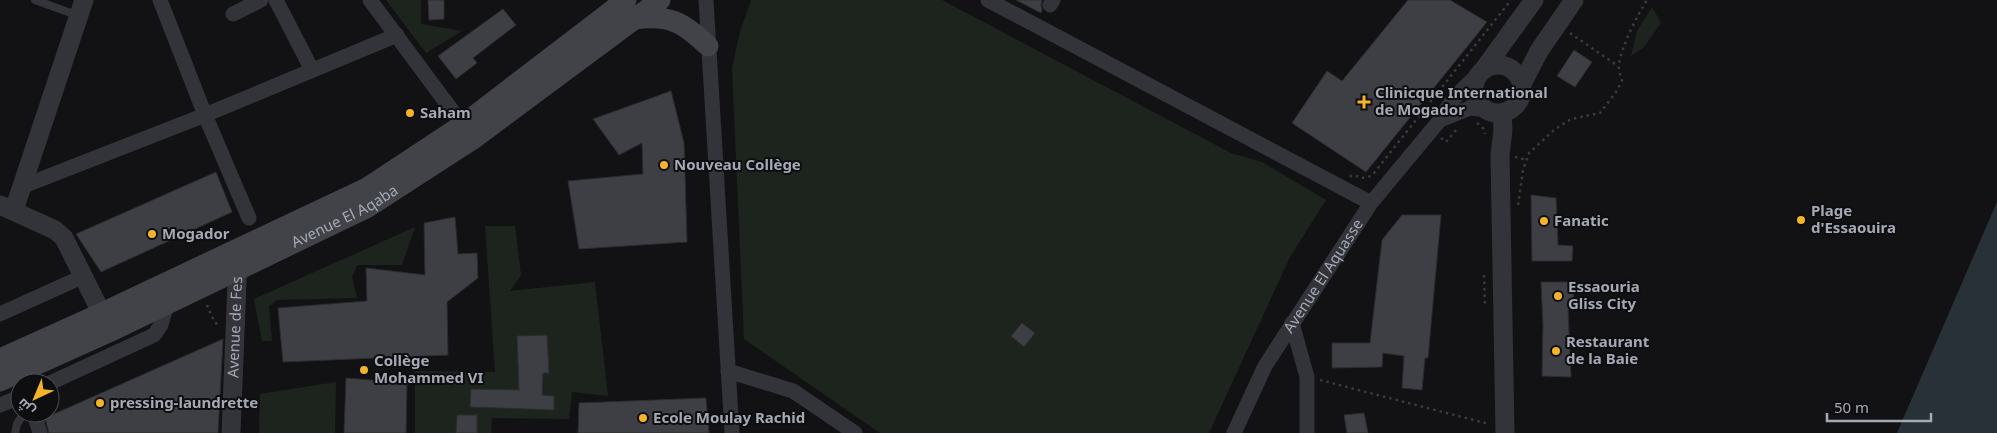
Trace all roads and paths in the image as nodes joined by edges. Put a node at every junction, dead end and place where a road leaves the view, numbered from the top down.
1 (35, 0) edge
2 (160, 0) edge
3 (260, 0) edge
4 (276, 0) edge
5 (370, 0) edge
6 (626, 0) edge
7 (660, 0) edge
8 (706, 0) edge
9 (988, 0) edge
10 (1511, 0) edge
11 (1534, 0) edge
12 (1574, 0) edge
13 (1647, 0) edge
14 (82, 8) edge
15 (233, 14) dead end
16 (634, 19) junction
17 (397, 35) junction
18 (708, 46) junction
19 (312, 70) junction
20 (1481, 72) junction
21 (1522, 84) junction
22 (205, 115) junction
23 (1488, 115) junction
24 (1417, 119) junction
25 (1435, 125) junction
26 (1459, 127) dead end
27 (468, 132) junction
28 (1486, 137) dead end
29 (21, 187) junction
30 (1343, 188) junction
31 (1371, 203) junction
32 (7, 208) edge
33 (1518, 213) dead end
34 (249, 218) dead end
35 (238, 260) junction
36 (84, 276) junction
37 (200, 288) junction
38 (167, 303) junction
39 (0, 314) edge
40 (107, 322) junction
41 (1292, 323) junction
42 (236, 330) junction
43 (728, 371) junction
44 (8, 375) edge
45 (1307, 377) junction
46 (60, 378) edge
47 (1505, 429) edge
48 (231, 433) edge
49 (732, 433) edge
50 (855, 433) edge
51 (1234, 433) edge
52 (1307, 433) edge

1 - 14 lane
2 - 22 street
3 - 15 street
4 - 19 street
5 - 17 street
6 - 27 main road, Avenue El Aqaba
7 - 16 main road, Avenue El Aqaba
8 - 18 street
9 - 30 street
10 - 24 path
11 - 20 street
12 - 21 street
13 - 33 path
14 - 29 street
16 - 18 main road
16 - 27 main road, Avenue El Aqaba
17 - 19 street
17 - 27 street
18 - 43 street
19 - 22 street
20 - 21 street
20 - 23 street
20 - 25 street, Avenue El Aquasse
21 - 23 street
22 - 29 street
22 - 34 street
23 - 25 street
23 - 28 path
23 - 47 street
24 - 25 path
24 - 30 path
25 - 26 path
25 - 31 street, Avenue El Aquasse
27 - 35 main road, Avenue El Aqaba
29 - 32 street
30 - 31 street
31 - 41 street, Avenue El Aquasse
32 - 36 street
35 - 37 main road, Avenue El Aqaba
35 - 40 main road, Avenue El Aqaba
35 - 42 street, Avenue de Fes
36 - 39 street
36 - 40 street
37 - 38 main road, Avenue El Aqaba
37 - 42 path
38 - 40 main road, Avenue El Aqaba
38 - 46 street
40 - 44 main road, Avenue El Aqaba
41 - 45 street
41 - 51 street, Avenue El Aquasse
42 - 48 street, Avenue de Fes
43 - 49 street
43 - 50 street
45 - 47 path
45 - 52 street

